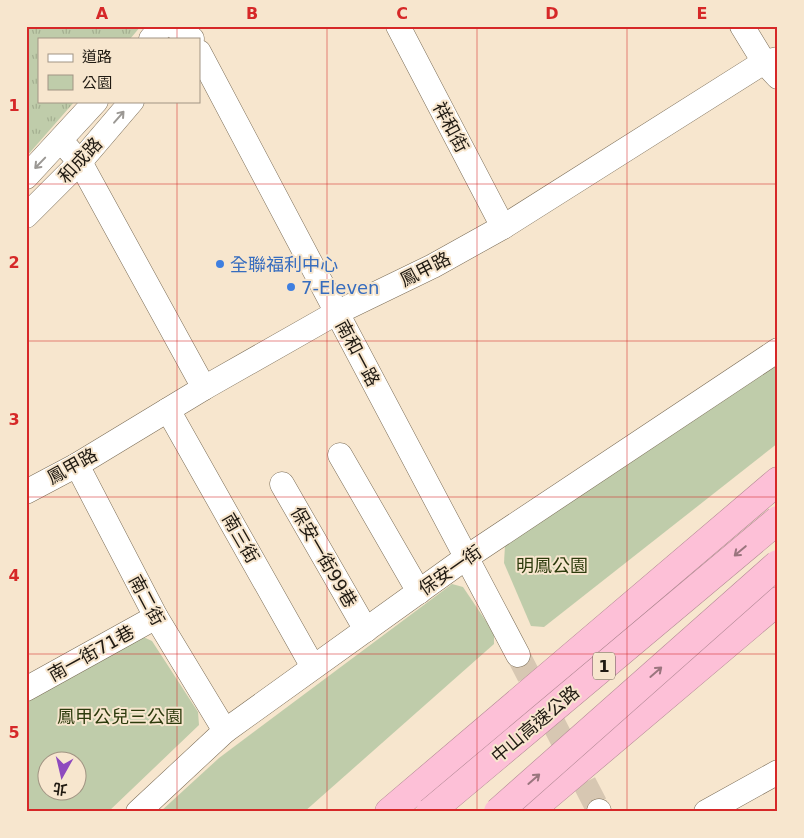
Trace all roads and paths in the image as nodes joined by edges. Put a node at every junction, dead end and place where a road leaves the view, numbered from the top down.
1 (162, 26) edge
2 (398, 26) edge
3 (742, 26) edge
4 (152, 38) edge
5 (200, 55) edge
6 (773, 66) edge
7 (95, 102) edge
8 (131, 102) edge
9 (61, 141) junction
10 (80, 162) junction
11 (26, 177) edge
12 (26, 216) edge
13 (503, 227) junction
14 (336, 313) junction
15 (778, 350) edge
16 (204, 388) junction
17 (168, 410) junction
18 (340, 455) dead end
19 (77, 465) junction
20 (778, 482) edge
21 (282, 484) dead end
22 (26, 492) edge
23 (778, 520) edge
24 (467, 557) junction
25 (778, 564) edge
26 (419, 592) junction
27 (778, 601) edge
28 (778, 606) edge
29 (156, 617) junction
30 (366, 630) junction
31 (518, 655) tunnel mouth
32 (314, 667) junction
33 (26, 689) edge
34 (225, 731) junction
35 (778, 772) edge
36 (138, 812) edge
37 (389, 812) edge
38 (414, 812) edge
39 (430, 812) edge
40 (498, 812) edge
41 (526, 812) edge
42 (550, 812) edge
43 (706, 812) edge

1 - 4 street
2 - 13 street, 祥和街
3 - 6 street
5 - 14 street, 南和一路
6 - 13 street, 鳳甲路
7 - 9 street, 和成路
10 -> 8 street, 和成路
9 - 10 street
9 -> 11 street, 和成路
10 - 12 street, 和成路
10 - 16 street
13 - 14 street, 鳳甲路
14 - 16 street, 鳳甲路
14 - 24 street, 南和一路
15 - 24 street, 保安一街
16 - 17 street, 鳳甲路
17 - 19 street, 鳳甲路
17 - 32 street, 南三街
18 - 26 street
19 - 22 street, 鳳甲路
19 - 29 street, 南二街
20 - 37 highway
20 - 38 highway
21 - 30 street, 保安一街99巷
23 -> 39 highway, 中山高速公路 / 1, bridge
24 - 26 street, 保安一街
24 - 31 street, 南和一路
40 -> 25 highway, 1, bridge
26 - 30 street, 保安一街
27 - 41 highway
28 - 42 highway
29 - 33 street, 南一街71巷
29 - 34 street, 南二街
30 - 32 street, 保安一街
32 - 34 street, 保安一街
34 - 36 street, 保安一街
35 - 43 street

